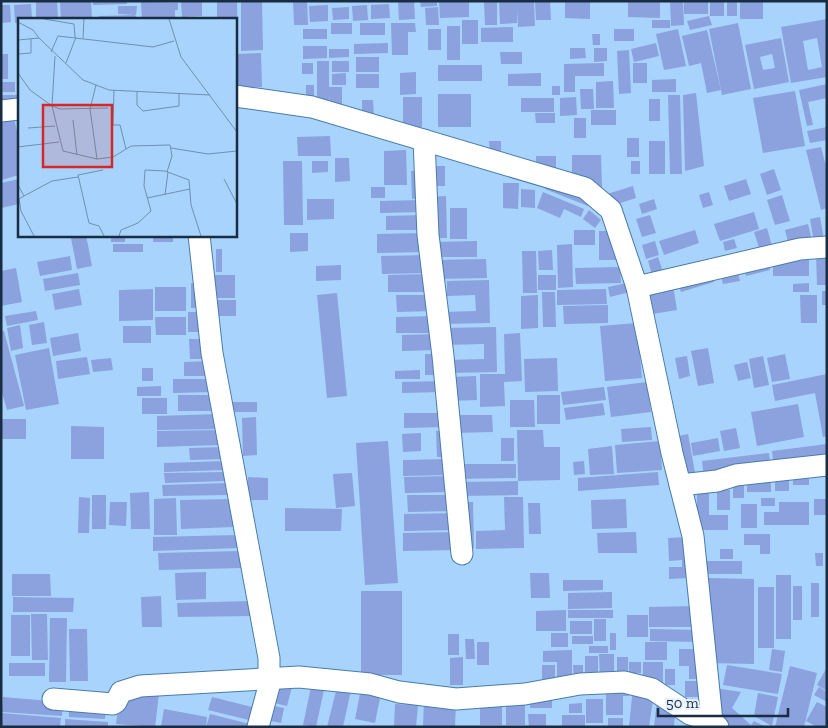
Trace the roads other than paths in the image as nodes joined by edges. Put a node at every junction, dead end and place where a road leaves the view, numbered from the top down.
1 (236, 96) edge
2 (18, 108) edge
3 (1, 111) edge
4 (424, 140) junction
5 (199, 236) edge
6 (827, 247) edge
7 (637, 287) junction
8 (827, 465) edge
9 (680, 484) junction
10 (462, 554) dead end
11 (269, 680) junction
12 (53, 700) dead end
13 (714, 725) edge
14 (258, 727) edge

1 - 4 street
2 - 3 street
4 - 7 street
4 - 10 street
5 - 11 street
6 - 7 street
7 - 9 street
8 - 9 street
9 - 13 street
11 - 12 street
11 - 13 street
11 - 14 street

